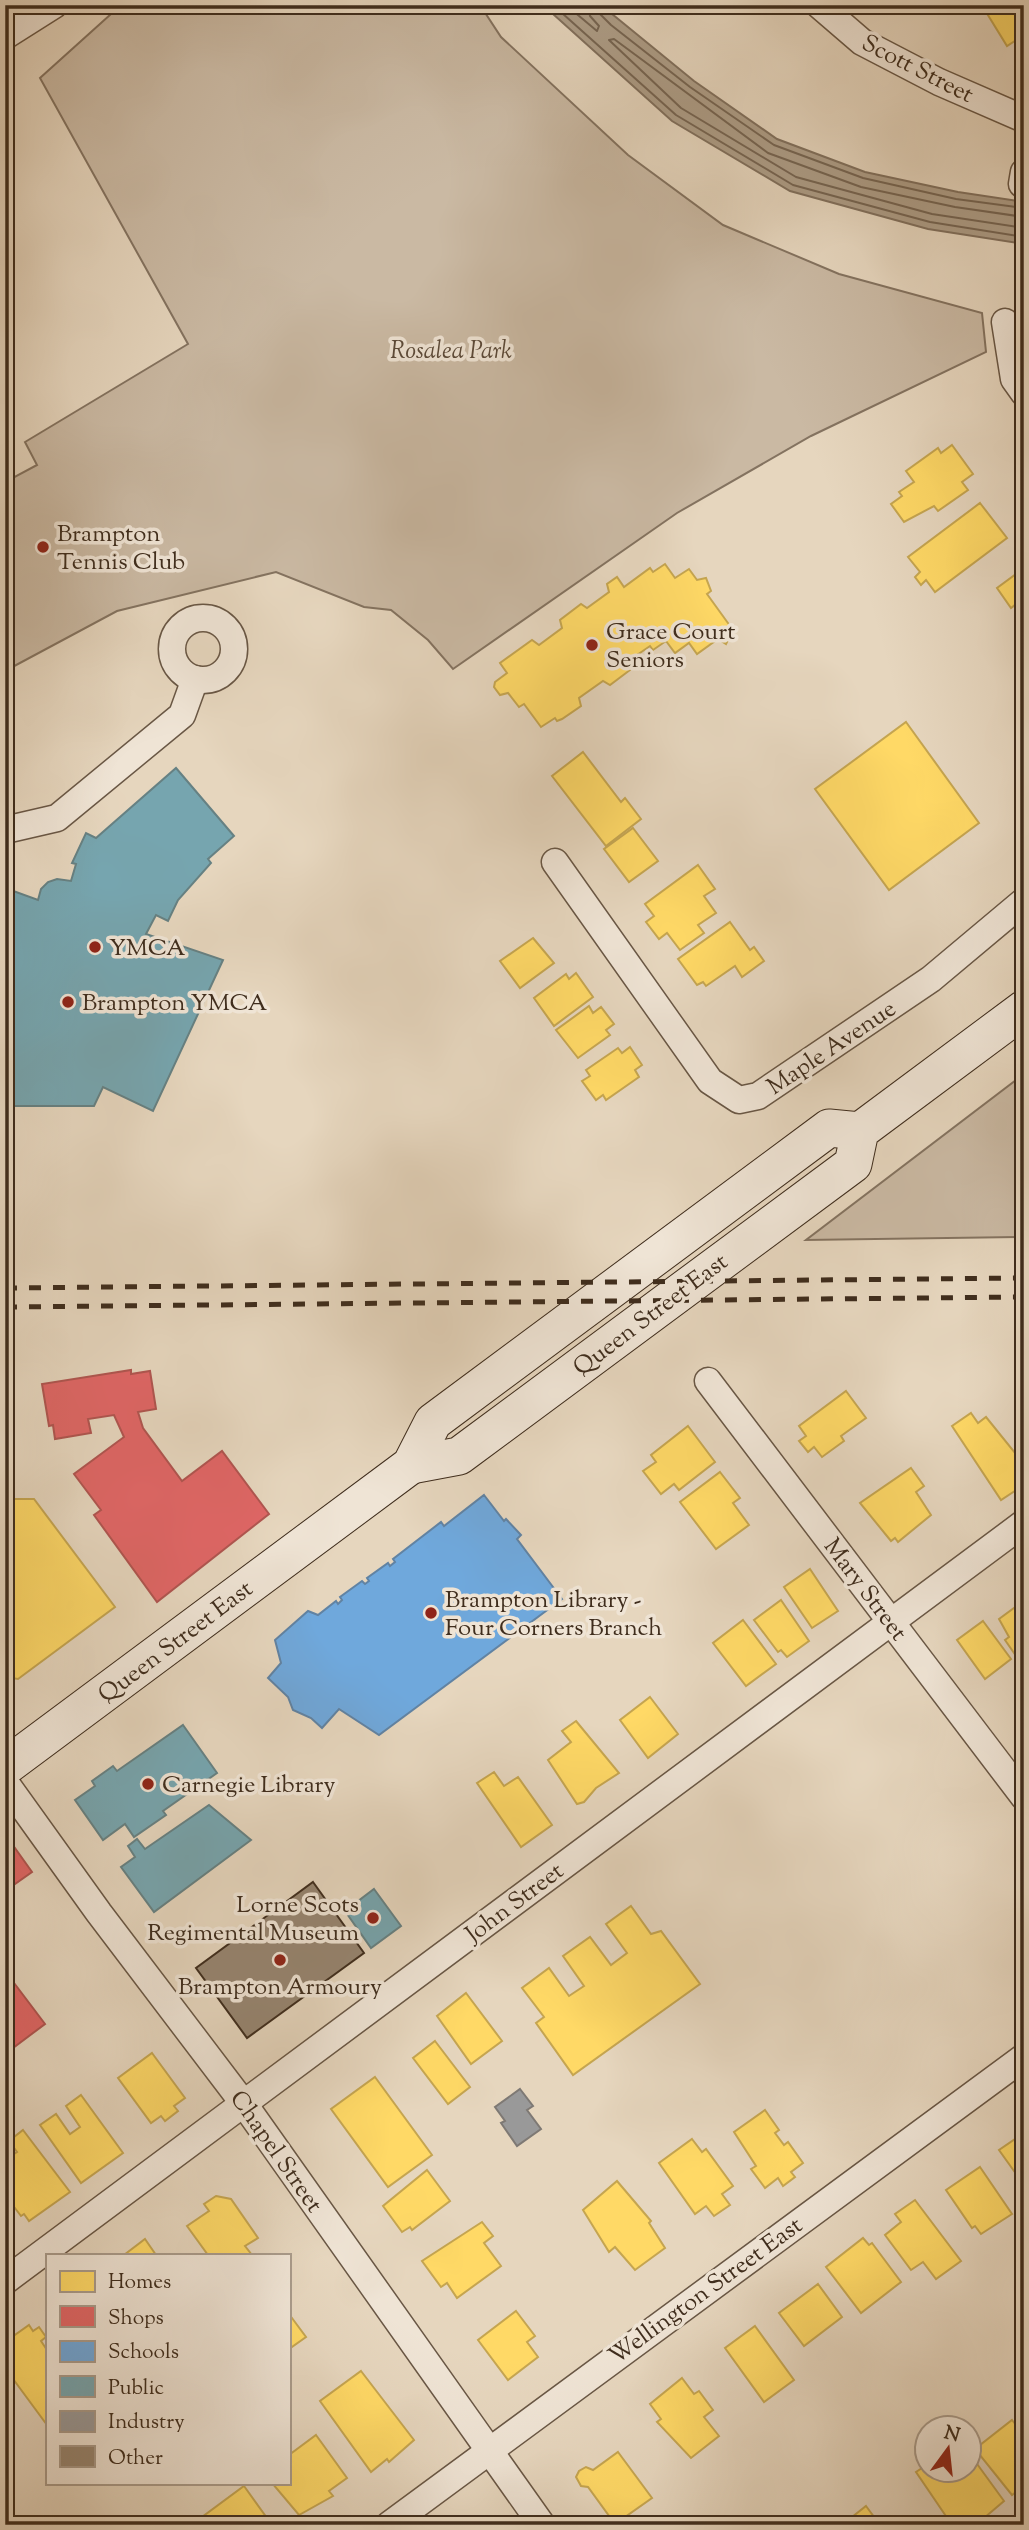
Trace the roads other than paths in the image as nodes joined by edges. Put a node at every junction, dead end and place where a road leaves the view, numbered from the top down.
1 (54, 5) edge
2 (819, 5) edge
3 (5, 36) edge
4 (1024, 119) edge
5 (1005, 322) dead end
6 (1024, 393) edge
7 (195, 679) dead end
8 (5, 830) edge
9 (555, 862) dead end
10 (1024, 901) edge
11 (1024, 1009) edge
12 (708, 1381) dead end
13 (1024, 1523) edge
14 (889, 1620) junction
15 (5, 1767) edge
16 (5, 1782) edge
17 (1024, 1797) edge
18 (1024, 2057) edge
19 (244, 2104) junction
20 (5, 2281) edge
21 (487, 2450) junction
22 (388, 2525) edge
23 (542, 2525) edge

1 - 3 street
2 - 4 street, Scott Street
5 - 6 street
7 - 8 street
9 - 10 street, Maple Avenue
11 - 15 main road, Queen Street East
12 - 14 street, Mary Street
13 - 14 street, John Street
14 - 17 street, Mary Street
14 - 19 street, John Street
16 - 19 street, Chapel Street
18 - 21 street, Wellington Street East
19 - 20 street, John Street
19 - 21 street, Chapel Street
21 - 22 street, Wellington Street East
21 - 23 street, Chapel Street

